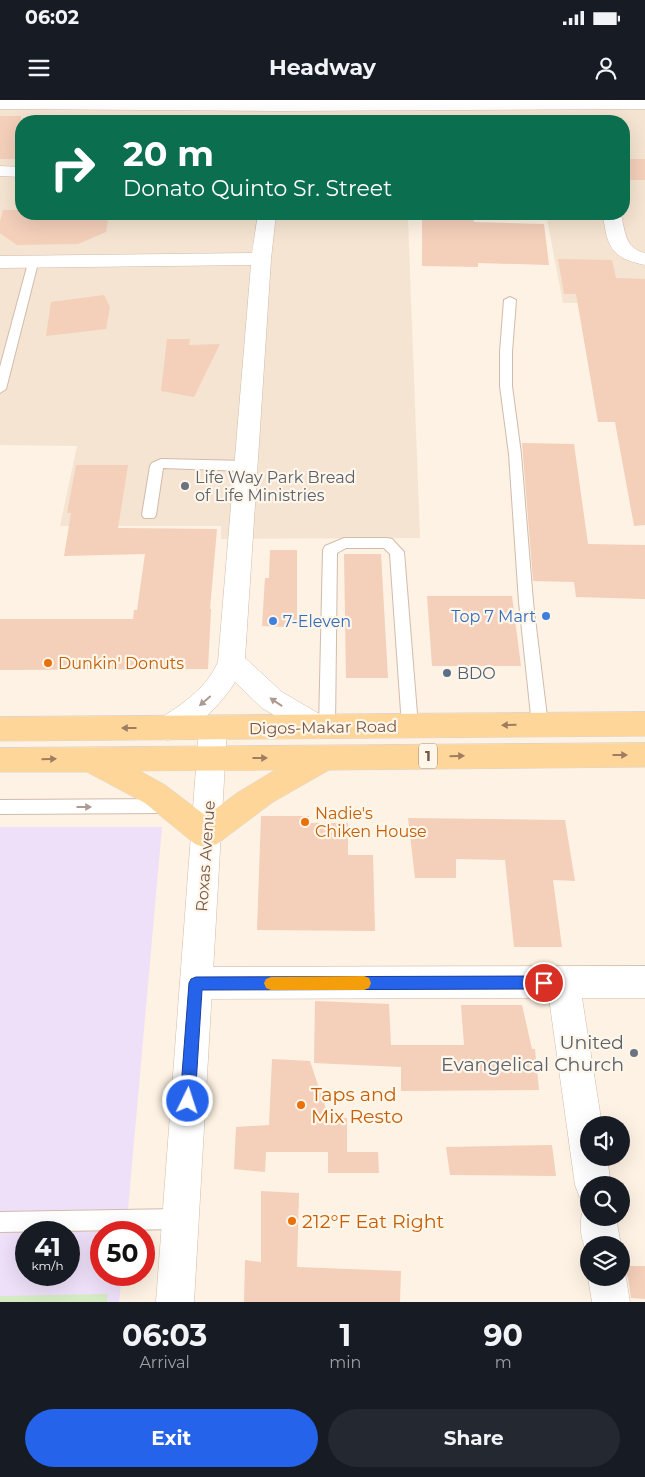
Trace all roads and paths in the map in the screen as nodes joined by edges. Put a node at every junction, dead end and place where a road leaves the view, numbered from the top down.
1 (590, 103) junction
2 (0, 104) edge
3 (645, 104) edge
4 (276, 114) edge
5 (593, 115) edge
6 (0, 171) edge
7 (15, 172) edge
8 (266, 220) edge
9 (613, 220) edge
10 (261, 259) junction
11 (645, 259) edge
12 (0, 262) edge
13 (34, 263) junction
14 (510, 300) dead end
15 (0, 389) edge
16 (246, 466) junction
17 (149, 515) dead end
18 (231, 662) junction
19 (0, 716) edge
20 (645, 724) edge
21 (540, 725) junction
22 (410, 726) junction
23 (323, 727) junction
24 (60, 728) junction
25 (167, 728) junction
26 (213, 728) junction
27 (0, 729) edge
28 (645, 755) edge
29 (327, 757) junction
30 (211, 758) junction
31 (87, 759) junction
32 (0, 760) edge
33 (172, 806) junction
34 (0, 807) edge
35 (206, 834) junction
36 (645, 982) edge
37 (196, 983) junction
38 (563, 983) junction
39 (583, 1116) edge
40 (179, 1219) junction
41 (0, 1222) edge
42 (608, 1286) edge
43 (175, 1302) edge
44 (611, 1302) edge

1 - 3 street
1 - 4 street
1 - 5 street
2 - 4 street
6 - 7 street
8 - 10 street
9 - 11 street
10 - 13 street
10 - 16 street
12 - 13 street
13 - 15 lane
14 - 21 lane
16 - 17 lane
16 - 18 street
23 -> 18 street
18 -> 25 street
19 - 24 main road
20 - 21 main road, Digos-Makar Road / 1
21 -> 22 main road, Digos-Makar Road / 1
22 - 23 main road, Digos-Makar Road / 1
22 - 23 lane
23 - 26 main road, Digos-Makar Road / 1
25 -> 24 main road, Digos-Makar Road / 1
24 - 27 main road, Digos-Makar Road / 1
25 - 26 main road, Digos-Makar Road / 1
26 - 30 street, Roxas Avenue
29 -> 28 main road, Digos-Makar Road / 1
30 -> 29 main road, Digos-Makar Road / 1
29 - 35 main road
30 - 31 main road, Digos-Makar Road / 1
30 - 35 street, Roxas Avenue
32 -> 31 main road, Digos-Makar Road / 1
31 - 33 main road
34 -> 33 lane
33 - 35 main road
35 - 37 street, Roxas Avenue
36 - 38 street
37 - 38 street
37 - 40 street, Roxas Avenue
38 - 39 street
40 - 41 lane
40 - 43 street, Roxas Avenue
42 - 44 street

